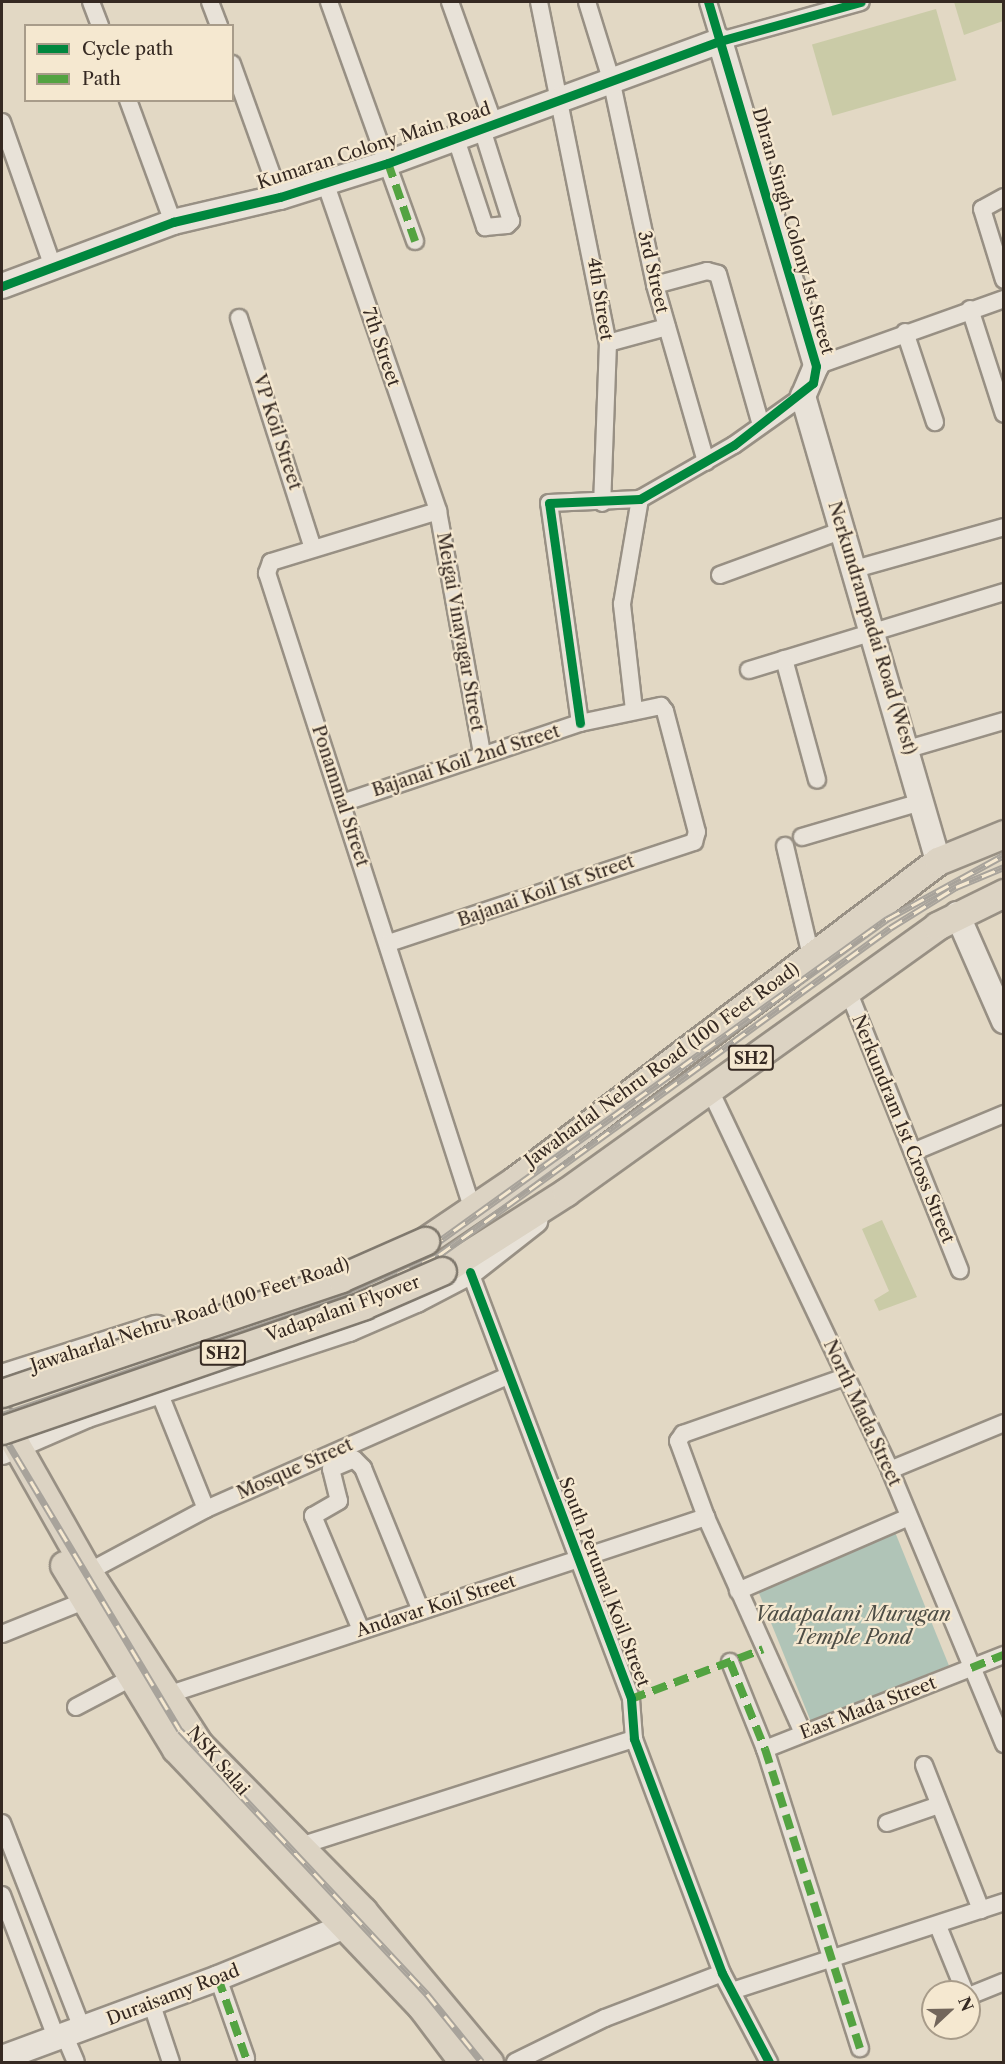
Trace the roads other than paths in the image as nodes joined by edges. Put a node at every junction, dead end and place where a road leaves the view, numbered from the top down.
1 (91, 2) edge
2 (210, 2) edge
3 (329, 2) edge
4 (450, 2) edge
5 (539, 2) edge
6 (587, 2) edge
7 (708, 2) edge
8 (851, 3) edge
9 (99, 24) edge
10 (218, 24) edge
11 (720, 40) junction
12 (234, 70) edge
13 (610, 79) junction
14 (562, 99) junction
15 (129, 102) edge
16 (2, 122) edge
17 (488, 126) junction
18 (456, 139) junction
19 (388, 163) junction
20 (325, 182) junction
21 (280, 197) junction
22 (1004, 197) edge
23 (173, 222) junction
24 (415, 241) dead end
25 (1000, 250) edge
26 (53, 267) junction
27 (1004, 280) edge
28 (2, 285) edge
29 (655, 285) junction
30 (1004, 299) edge
31 (970, 309) junction
32 (239, 318) dead end
33 (667, 327) junction
34 (905, 332) junction
35 (608, 344) junction
36 (816, 366) junction
37 (803, 396) junction
38 (1004, 414) edge
39 (935, 422) dead end
40 (761, 424) junction
41 (706, 462) junction
42 (640, 500) junction
43 (602, 502) junction
44 (438, 512) junction
45 (1004, 527) edge
46 (843, 530) junction
47 (313, 548) junction
48 (855, 569) junction
49 (720, 575) dead end
50 (1004, 592) edge
51 (873, 630) junction
52 (784, 659) junction
53 (749, 670) dead end
54 (634, 710) junction
55 (1004, 721) edge
56 (580, 723) junction
57 (908, 749) junction
58 (482, 754) junction
59 (817, 780) dead end
60 (924, 801) junction
61 (342, 803) junction
62 (697, 832) joint
63 (1004, 834) edge
64 (802, 837) dead end
65 (785, 846) dead end
66 (938, 861) junction
67 (1004, 893) edge
68 (957, 914) junction
69 (389, 944) junction
70 (811, 956) junction
71 (847, 988) junction
72 (999, 997) edge
73 (1004, 1021) edge
74 (709, 1088) junction
75 (1004, 1114) edge
76 (913, 1152) junction
77 (542, 1157) junction
78 (566, 1192) junction
79 (469, 1198) junction
80 (960, 1269) dead end
81 (470, 1272) junction
82 (63, 1356) junction
83 (507, 1376) junction
84 (2, 1377) edge
85 (845, 1377) junction
86 (159, 1392) junction
87 (2, 1393) edge
88 (84, 1417) junction
89 (2, 1420) edge
90 (1004, 1423) edge
91 (5, 1446) edge
92 (890, 1470) junction
93 (206, 1509) junction
94 (706, 1517) junction
95 (909, 1517) junction
96 (579, 1560) junction
97 (88, 1572) junction
98 (738, 1591) junction
99 (84, 1600) junction
100 (421, 1611) junction
101 (361, 1630) junction
102 (2, 1634) edge
103 (1004, 1655) edge
104 (730, 1662) dead end
105 (971, 1668) junction
106 (131, 1678) junction
107 (167, 1695) junction
108 (76, 1707) dead end
109 (803, 1733) junction
110 (634, 1739) junction
111 (1004, 1744) edge
112 (765, 1749) junction
113 (924, 1765) dead end
114 (939, 1804) junction
115 (2, 1823) edge
116 (887, 1823) dead end
117 (297, 1847) junction
118 (2, 1895) edge
119 (1004, 1902) edge
120 (981, 1910) junction
121 (353, 1919) junction
122 (938, 1926) junction
123 (828, 1957) junction
124 (722, 1973) junction
125 (218, 1978) junction
126 (959, 1980) edge
127 (1004, 1982) edge
128 (735, 1990) junction
129 (981, 1991) edge
130 (152, 2005) junction
131 (67, 2033) junction
132 (860, 2048) dead end
133 (26, 2056) edge
134 (2, 2058) edge
135 (246, 2058) dead end
136 (76, 2062) edge
137 (171, 2062) edge
138 (463, 2062) edge
139 (489, 2062) edge
140 (515, 2062) edge
141 (769, 2062) edge

1 - 9 street
2 - 10 street
3 - 19 street
4 - 17 street
5 - 14 street, 4th Street
6 - 13 street, 3rd Street
7 - 11 street
8 - 11 street
11 - 13 street, Kumaran Colony Main Road
11 - 36 street, Dhran Singh Colony 1st Street
12 - 21 street
13 - 14 street, Kumaran Colony Main Road
13 - 29 street, 3rd Street
14 - 17 street, Kumaran Colony Main Road
14 - 35 street, 4th Street
15 - 23 street
16 - 26 street
17 - 18 street, Kumaran Colony Main Road
17 - 18 street
18 - 19 street, Kumaran Colony Main Road
19 - 20 street, Kumaran Colony Main Road
19 - 24 street
20 - 21 street, Kumaran Colony Main Road
20 - 44 street, 7th Street
21 - 23 street, Kumaran Colony Main Road
22 - 25 street
23 - 26 street, Kumaran Colony Main Road
25 - 27 street
26 - 28 street, Kumaran Colony Main Road
29 - 33 street, 3rd Street
29 - 40 street
30 - 31 street
31 - 34 street
31 - 38 street
32 - 47 street, VP Koil Street
33 - 35 street
33 - 41 street, 3rd Street
34 - 36 street
34 - 39 street
35 - 43 street, 4th Street
36 - 37 street, Dhran Singh Colony 1st Street
37 - 40 street
37 - 46 street, Nerkundrampadai Road (West)
40 - 41 street
41 - 42 street
42 - 43 street
42 - 54 street
43 - 56 street
44 - 47 street, Ponammal Street
44 - 58 street, Meigai Vinayagar Street
45 - 48 street
46 - 48 street, Nerkundrampadai Road (West)
46 - 49 street
47 - 61 street, Ponammal Street
48 - 51 street, Nerkundrampadai Road (West)
50 - 51 street
51 - 52 street
51 - 57 street, Nerkundrampadai Road (West)
52 - 53 street
52 - 59 street
54 - 56 street, Bajanai Koil 2nd Street
54 - 62 street, Bajanai Koil 2nd Street
55 - 57 street
56 - 58 street, Bajanai Koil 2nd Street
57 - 60 street, Nerkundrampadai Road (West)
58 - 61 street, Bajanai Koil 2nd Street
60 - 64 street
60 - 66 street, Nerkundrampadai Road (West)
61 - 69 street, Ponammal Street
62 - 69 street, Bajanai Koil 1st Street
63 - 66 main road, Jawaharlal Nehru Road (100 Feet Road) / SH2
65 - 70 street
66 - 70 main road, Jawaharlal Nehru Road (100 Feet Road) / SH2
67 - 68 main road, SH2
68 - 71 main road, SH2
68 - 72 street
69 - 79 street, Ponammal Street
70 - 77 main road, Jawaharlal Nehru Road (100 Feet Road) / SH2
71 - 74 main road, SH2
71 - 76 street, Nerkundram 1st Cross Street
72 - 73 street
74 - 78 main road, SH2
74 - 85 street, North Mada Street
75 - 76 street
76 - 80 street, Nerkundram 1st Cross Street
77 - 79 street, Jawaharlal Nehru Road (100 Feet Road)
77 - 87 main road, Vadapalani Flyover / SH2, bridge
78 - 81 street
78 - 91 main road, Vadapalani Flyover / SH2, bridge
79 - 82 street, Jawaharlal Nehru Road (100 Feet Road)
81 - 83 street, South Perumal Koil Street
81 - 86 street
82 - 84 street, Jawaharlal Nehru Road (100 Feet Road)
82 - 88 street
83 - 93 street, Mosque Street
83 - 96 street, South Perumal Koil Street
85 - 92 street, North Mada Street
85 - 94 street
86 - 88 street
86 - 93 street
88 - 91 street
89 - 91 main road, NSK Salai
90 - 92 street
91 - 97 main road, NSK Salai
91 - 99 main road
92 - 95 street, North Mada Street
93 - 97 street, Mosque Street
94 - 96 street, Andavar Koil Street
94 - 98 street
95 - 98 street
95 - 105 street, North Mada Street
96 - 100 street, Andavar Koil Street
96 - 110 street, South Perumal Koil Street
97 - 107 main road, NSK Salai
98 - 109 street
99 - 102 street
99 - 106 main road
100 - 101 street, Andavar Koil Street
100 - 101 street
101 - 107 street, Andavar Koil Street
103 - 105 street, East Mada Street
104 - 112 street
105 - 109 street, East Mada Street
105 - 111 street, North Mada Street
106 - 108 street
106 - 121 main road
107 - 117 main road, NSK Salai
109 - 112 street, East Mada Street
110 - 117 street
110 - 124 street, South Perumal Koil Street
112 - 123 street
113 - 114 street
114 - 116 street
114 - 120 street
115 - 131 street
117 - 121 main road, NSK Salai
118 - 131 street
119 - 120 street
120 - 122 street
121 - 125 street, Duraisamy Road
121 - 138 main road
121 - 139 main road, NSK Salai
122 - 123 street
122 - 126 street
123 - 128 street
123 - 132 street
124 - 128 street, South Perumal Koil Street
124 - 140 street
125 - 130 street, Duraisamy Road
125 - 135 street
127 - 129 street
128 - 141 street, South Perumal Koil Street
130 - 131 street, Duraisamy Road
130 - 137 street
131 - 133 street, Duraisamy Road
131 - 136 street
133 - 134 street, Duraisamy Road

